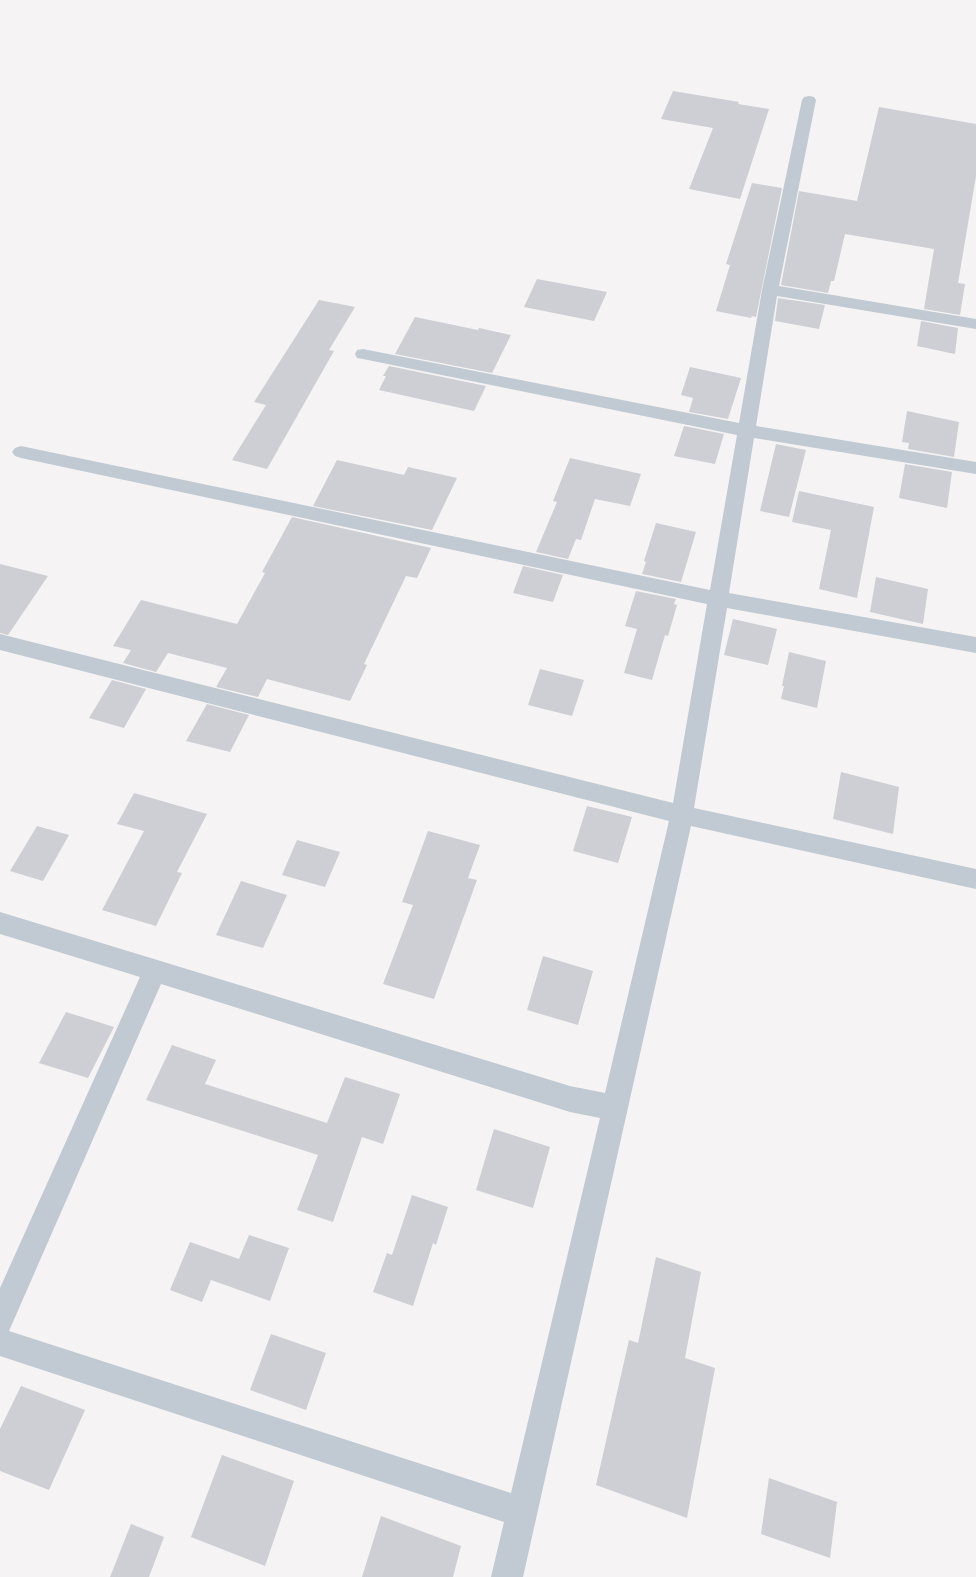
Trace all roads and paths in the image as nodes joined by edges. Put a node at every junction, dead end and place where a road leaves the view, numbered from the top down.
1 (809, 100) dead end
2 (770, 290) junction
3 (976, 324) edge
4 (363, 354) dead end
5 (747, 431) junction
6 (21, 452) dead end
7 (976, 468) edge
8 (718, 599) junction
9 (0, 642) edge
10 (976, 644) edge
11 (682, 815) junction
12 (976, 879) edge
13 (0, 924) edge
14 (155, 971) junction
15 (615, 1108) junction
16 (0, 1320) edge
17 (0, 1342) edge
18 (522, 1512) junction
19 (507, 1577) edge

1 - 2 street
2 - 3 street
2 - 5 street
4 - 5 street
5 - 7 street
5 - 8 street
6 - 8 street
8 - 10 street
8 - 11 street
9 - 11 street
11 - 12 street
11 - 15 street
13 - 14 street
14 - 15 street
14 - 16 street
15 - 18 street
17 - 18 street
18 - 19 street

